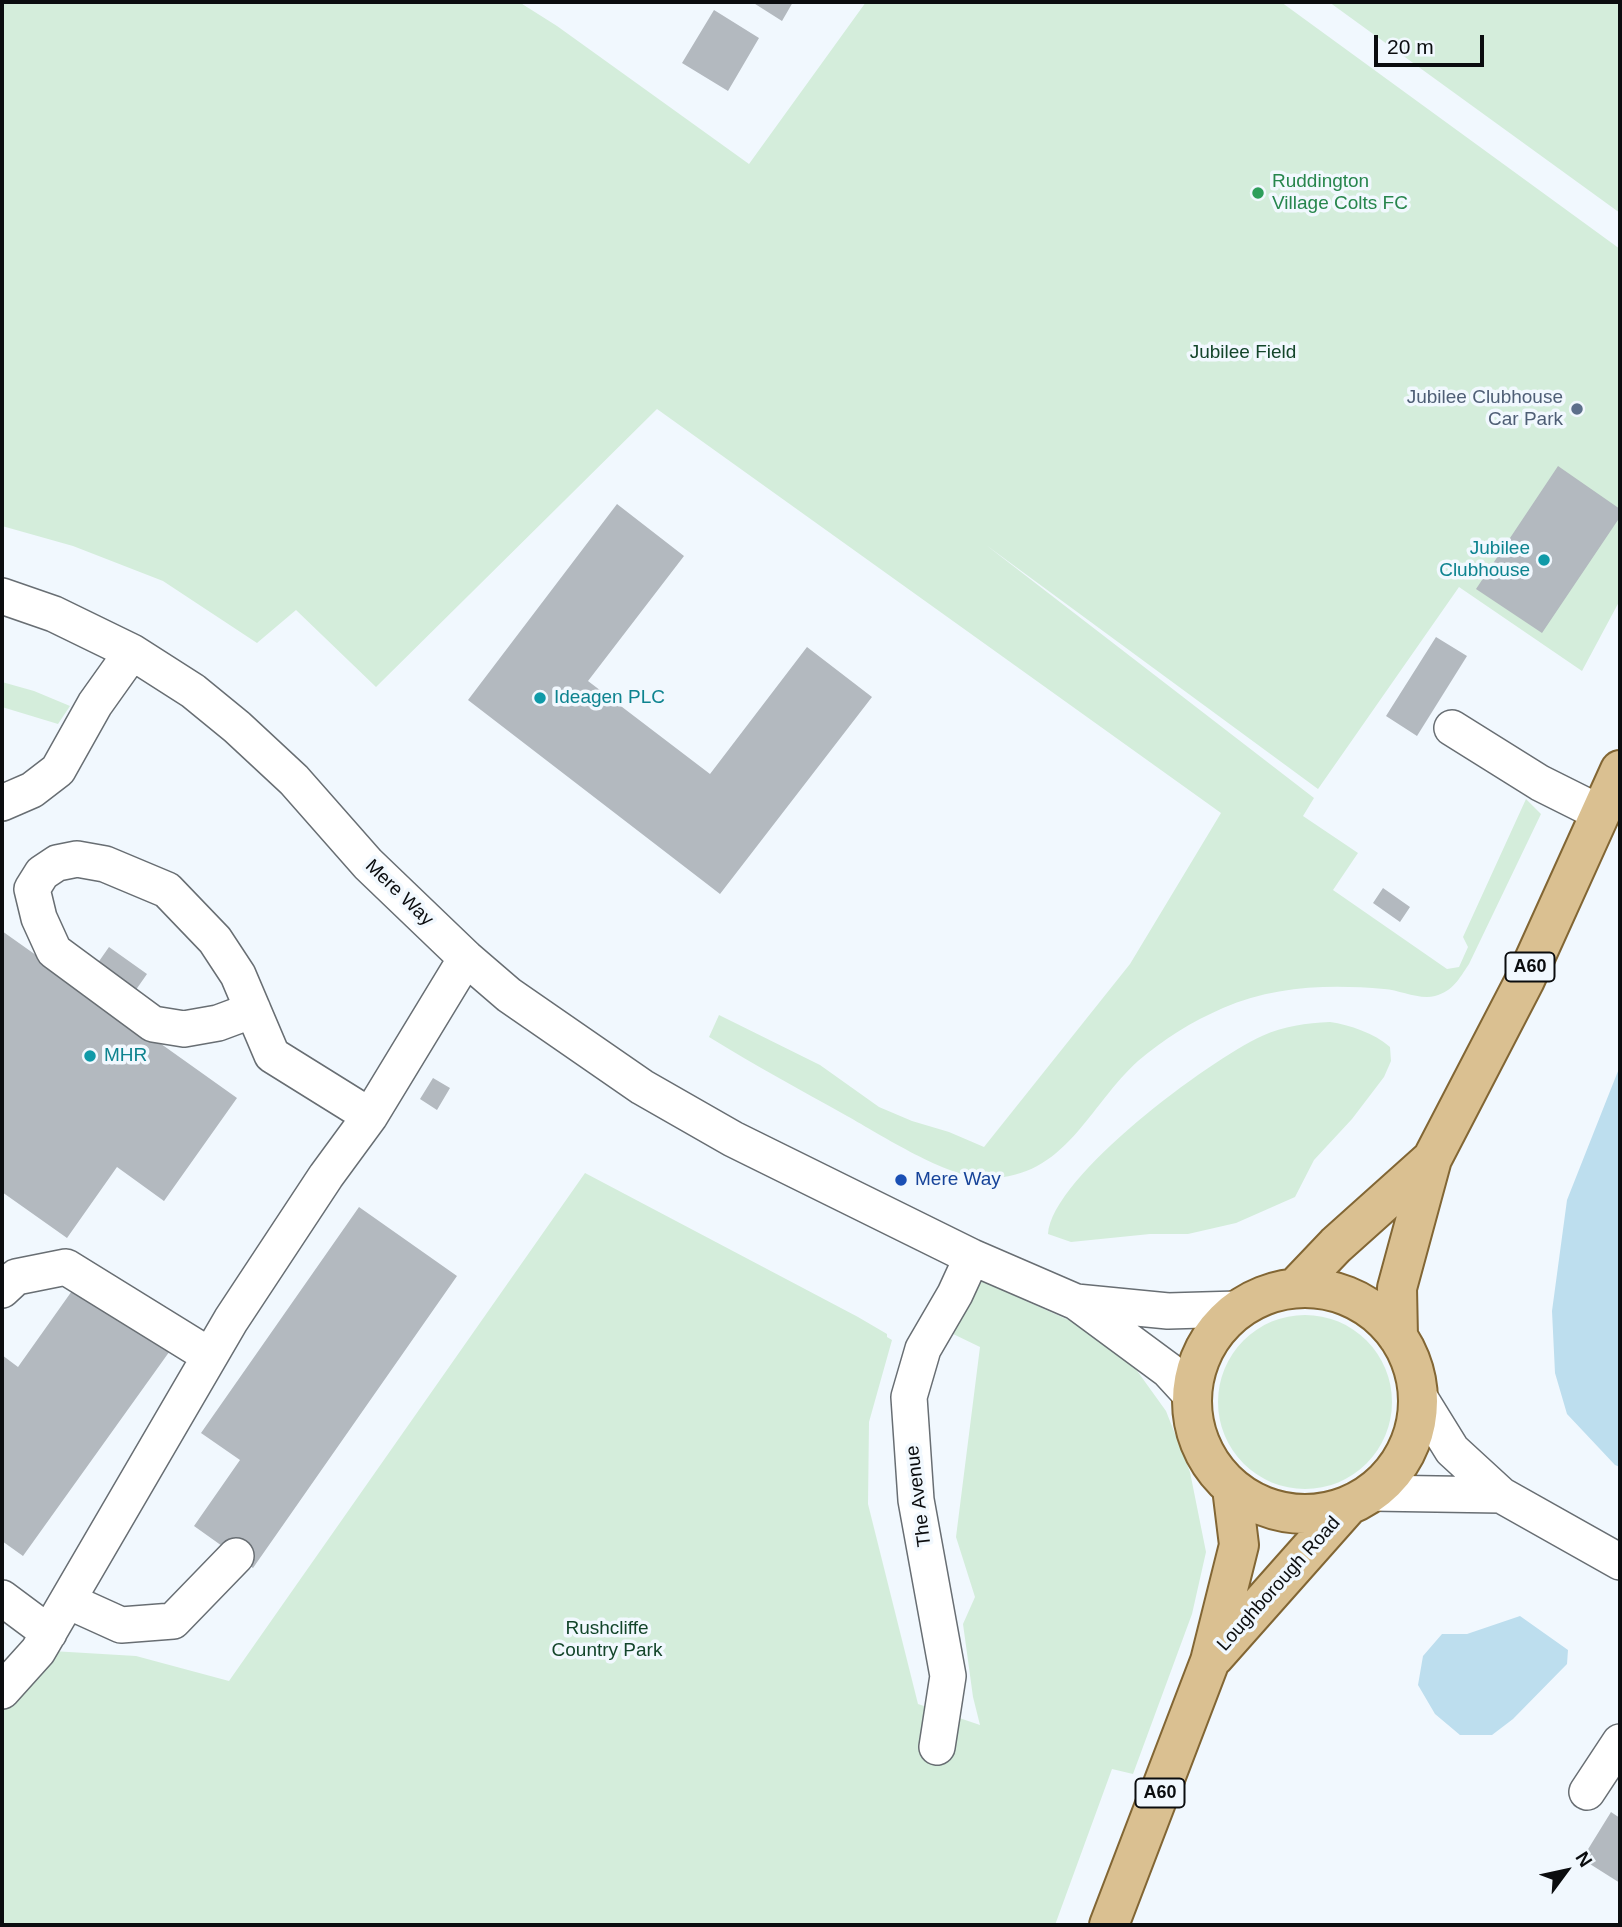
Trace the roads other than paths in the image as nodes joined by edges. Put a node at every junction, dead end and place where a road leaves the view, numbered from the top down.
1 (2, 596) edge
2 (132, 652) junction
3 (1452, 728) dead end
4 (1620, 770) edge
5 (2, 803) edge
6 (1600, 813) junction
7 (466, 958) junction
8 (253, 1010) junction
9 (370, 1116) junction
10 (1432, 1159) junction
11 (972, 1256) junction
12 (1296, 1287) junction
13 (2, 1290) edge
14 (1076, 1302) junction
15 (1238, 1309) junction
16 (1398, 1337) junction
17 (210, 1356) junction
18 (1191, 1395) junction
19 (1418, 1395) junction
20 (1232, 1488) junction
21 (1501, 1495) junction
22 (1360, 1499) junction
23 (236, 1556) dead end
24 (1620, 1562) edge
25 (2, 1598) edge
26 (68, 1601) junction
27 (49, 1633) junction
28 (1210, 1661) junction
29 (2, 1691) edge
30 (1620, 1742) edge
31 (937, 1747) dead end
32 (1587, 1792) dead end
33 (1109, 1925) edge

1 - 2 street, Mere Way
2 - 5 street
2 - 7 street, Mere Way
3 - 6 street
4 - 6 main road, A60
6 - 10 main road, A60
7 - 9 street
7 - 11 street, Mere Way
8 - 8 street
8 - 9 street
9 - 17 street
10 - 12 main road, A60
10 - 16 main road, A60
11 - 14 street, Mere Way
11 - 31 street, The Avenue
12 - 15 main road, A60
12 - 16 main road, A60
13 - 17 street
14 - 15 street, Mere Way
14 - 18 street, Mere Way
15 - 18 main road, A60
16 - 19 main road, A60
17 - 26 street
18 - 20 main road, A60
19 - 21 street
19 - 22 main road, A60
20 - 22 main road, A60
20 - 28 main road, Loughborough Road / A60
21 - 22 street
21 - 24 street
22 - 28 main road, Loughborough Road / A60
23 - 26 street
25 - 27 street
26 - 27 street
27 - 29 street
28 - 33 main road, Loughborough Road / A60
30 - 32 street

